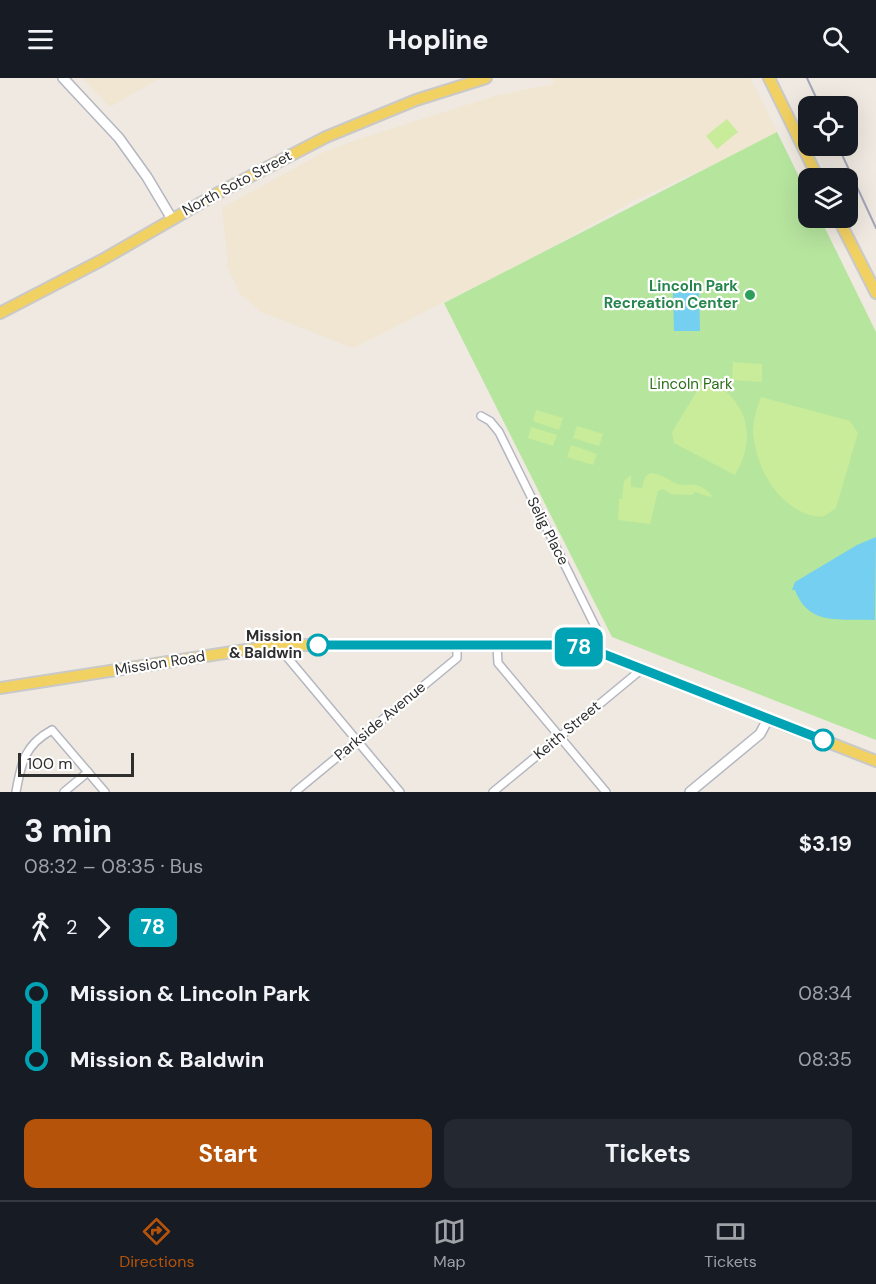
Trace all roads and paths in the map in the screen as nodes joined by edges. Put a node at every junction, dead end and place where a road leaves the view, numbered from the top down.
1 (63, 78) edge
2 (486, 78) edge
3 (769, 78) edge
4 (813, 168) edge
5 (172, 219) junction
6 (843, 228) edge
7 (876, 292) edge
8 (0, 313) edge
9 (481, 416) dead end
10 (277, 645) junction
11 (457, 646) junction
12 (496, 646) junction
13 (601, 653) junction
14 (642, 669) junction
15 (0, 688) edge
16 (768, 719) junction
17 (560, 736) junction
18 (357, 740) junction
19 (876, 761) edge
20 (88, 772) junction
21 (16, 792) edge
22 (64, 792) edge
23 (105, 792) edge
24 (295, 792) edge
25 (400, 792) edge
26 (493, 792) edge
27 (606, 792) edge
28 (690, 792) edge

1 - 5 street
2 - 5 main road, North Soto Street
3 - 4 main road
5 - 8 main road, North Soto Street
6 - 7 main road
9 - 13 street, Selig Place
10 - 11 main road, Mission Road
10 - 15 main road, Mission Road
10 - 18 street
11 - 12 main road, Mission Road
11 - 18 street, Parkside Avenue
12 - 13 main road, Mission Road
12 - 17 street
13 - 14 main road, Mission Road
14 - 16 main road, Mission Road
14 - 17 street, Keith Street
16 - 19 main road, Mission Road
16 - 28 street
17 - 26 street, Keith Street
17 - 27 street
18 - 24 street, Parkside Avenue
18 - 25 street
20 - 21 street
20 - 22 street
20 - 23 street

